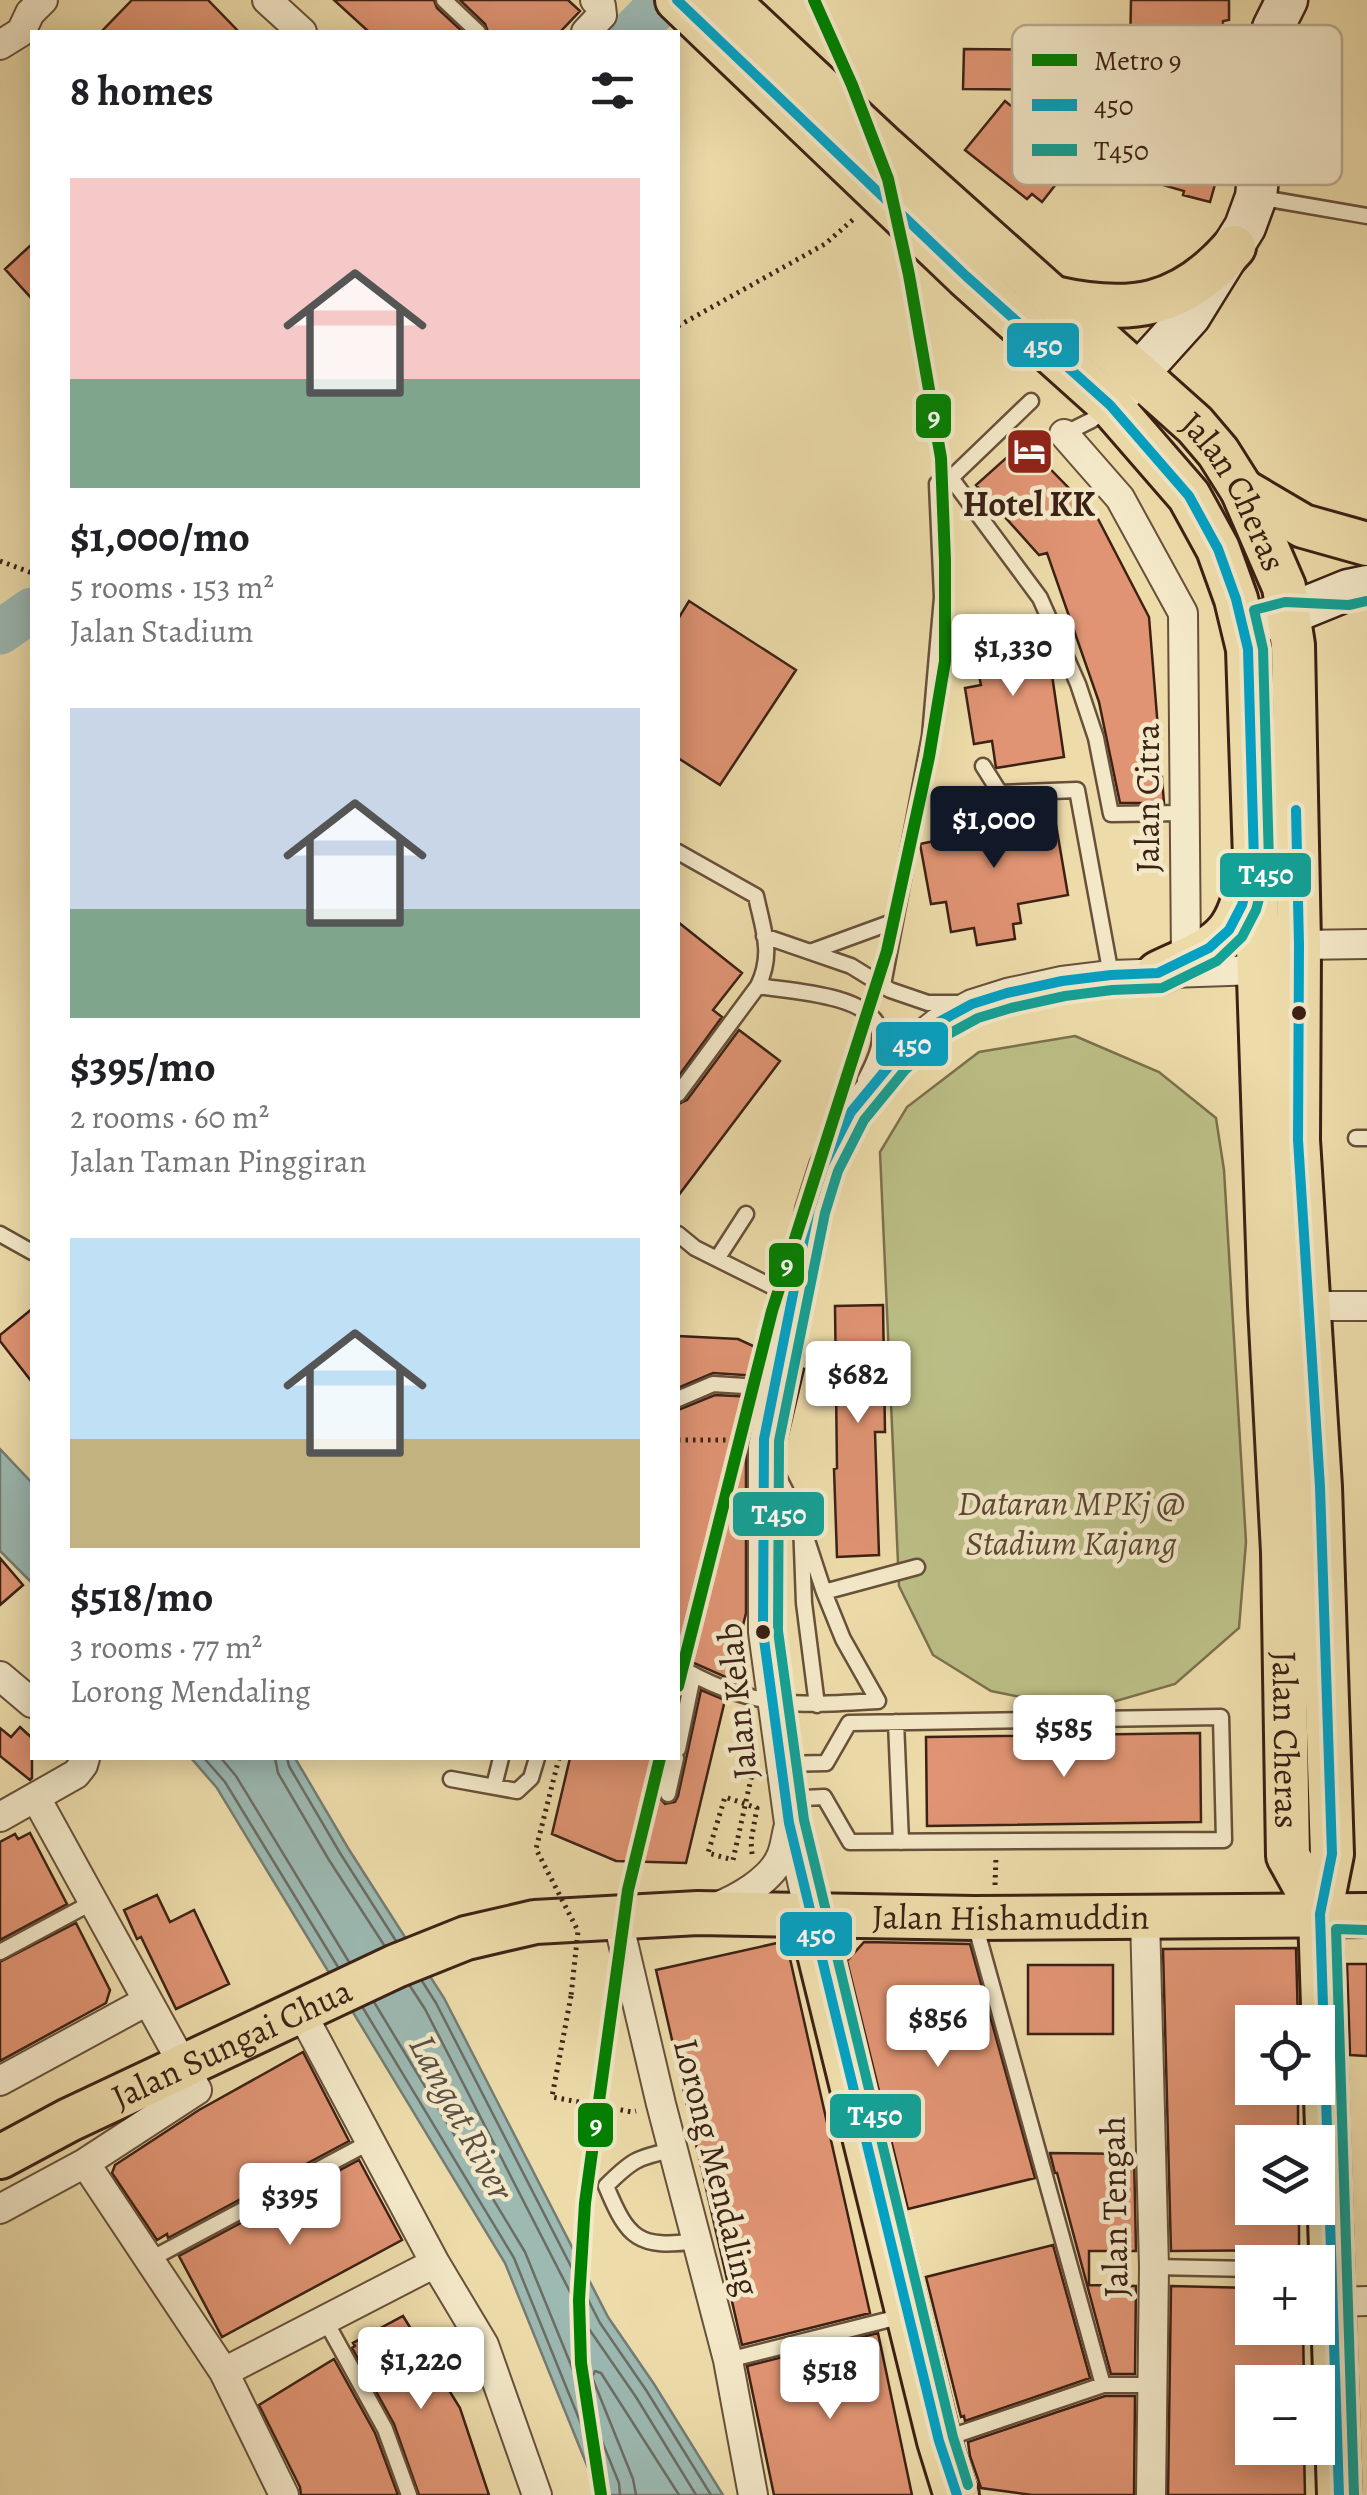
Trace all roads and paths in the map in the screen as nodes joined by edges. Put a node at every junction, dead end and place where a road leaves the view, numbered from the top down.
1 (43, 0) edge
2 (267, 0) edge
3 (444, 0) edge
4 (595, 0) edge
5 (1286, 0) edge
6 (699, 5) edge
7 (1274, 25) edge
8 (300, 30) edge
9 (476, 30) edge
10 (588, 30) edge
11 (18, 40) edge
12 (1257, 185) edge
13 (881, 195) junction
14 (1256, 197) junction
15 (1367, 216) edge
16 (1234, 247) junction
17 (1054, 298) junction
18 (680, 325) edge
19 (1124, 390) junction
20 (1030, 401) dead end
21 (1064, 434) joint
22 (950, 478) junction
23 (1242, 490) junction
24 (1367, 544) edge
25 (2, 562) edge
26 (30, 572) edge
27 (1358, 588) edge
28 (1286, 601) junction
29 (1239, 612) junction
30 (983, 766) dead end
31 (1184, 814) junction
32 (680, 853) edge
33 (1254, 861) junction
34 (894, 921) junction
35 (764, 936) junction
36 (1367, 944) edge
37 (1299, 945) junction
38 (810, 952) junction
39 (1172, 966) junction
40 (1258, 970) junction
41 (1111, 974) junction
42 (882, 985) junction
43 (758, 986) junction
44 (972, 1004) junction
45 (680, 1091) edge
46 (851, 1112) junction
47 (746, 1214) dead end
48 (0, 1234) edge
49 (680, 1236) edge
50 (30, 1251) edge
51 (716, 1260) junction
52 (793, 1297) junction
53 (1308, 1306) junction
54 (1367, 1306) edge
55 (774, 1388) junction
56 (680, 1398) edge
57 (680, 1440) edge
58 (764, 1443) junction
59 (801, 1522) junction
60 (917, 1567) dead end
61 (824, 1592) junction
62 (680, 1667) edge
63 (0, 1676) edge
64 (694, 1676) junction
65 (30, 1702) edge
66 (773, 1703) junction
67 (817, 1705) junction
68 (896, 1722) junction
69 (680, 1741) edge
70 (769, 1758) junction
71 (84, 1760) edge
72 (500, 1760) edge
73 (536, 1760) edge
74 (558, 1760) edge
75 (676, 1760) edge
76 (451, 1779) dead end
77 (494, 1786) junction
78 (668, 1794) dead end
79 (36, 1798) junction
80 (787, 1811) junction
81 (0, 1816) edge
82 (996, 1841) junction
83 (901, 1842) junction
84 (1332, 1854) junction
85 (774, 1868) junction
86 (93, 1902) junction
87 (985, 1902) junction
88 (1367, 1903) edge
89 (698, 1913) junction
90 (1320, 1914) junction
91 (1367, 1914) edge
92 (617, 1916) junction
93 (1145, 1916) junction
94 (810, 1917) junction
95 (466, 1938) joint
96 (0, 1952) edge
97 (146, 2001) junction
98 (312, 2004) junction
99 (183, 2066) junction
100 (0, 2081) edge
101 (661, 2104) junction
102 (370, 2142) junction
103 (673, 2150) junction
104 (0, 2157) edge
105 (85, 2163) junction
106 (0, 2209) edge
107 (697, 2241) junction
108 (148, 2260) junction
109 (436, 2264) junction
110 (1154, 2267) junction
111 (1235, 2269) edge
112 (1337, 2286) edge
113 (908, 2314) junction
114 (326, 2320) junction
115 (728, 2360) junction
116 (224, 2372) junction
117 (1103, 2385) junction
118 (1154, 2385) junction
119 (939, 2441) junction
120 (955, 2494) edge
121 (284, 2495) edge
122 (409, 2495) edge
123 (537, 2495) edge
124 (753, 2495) edge
125 (1150, 2495) edge
126 (1339, 2495) edge

1 - 11 street
2 - 8 street
3 - 9 lane
4 - 10 street
5 - 7 main road
6 - 13 main road, Jalan Cheras
6 - 17 main road, Jalan Cheras
12 - 14 main road
13 - 18 path
13 - 19 main road, Jalan Cheras
14 - 15 lane
14 - 16 main road
16 - 17 main road
16 - 19 main road
17 - 19 main road, Jalan Cheras
19 - 21 lane
19 - 23 main road, Jalan Cheras
19 - 29 main road, Jalan Cheras
20 - 22 lane
21 - 31 street, Jalan Citra
22 - 31 lane
22 - 34 lane
23 - 24 main road
23 - 28 main road, Jalan Cheras
25 - 26 path
27 - 28 main road
28 - 29 main road
28 - 37 main road, Jalan Cheras
29 - 33 main road, Jalan Cheras
30 - 41 lane
31 - 39 street, Jalan Citra
32 - 35 lane
33 - 39 main road
33 - 40 main road, Jalan Cheras
34 - 38 lane
34 - 42 lane
35 - 38 lane
35 - 43 lane
36 - 37 street
37 - 53 main road, Jalan Cheras
38 - 42 lane
39 - 40 street, Jalan Kelab
39 - 41 street, Jalan Kelab
40 - 90 main road, Jalan Cheras
41 - 44 street, Jalan Kelab
42 - 44 lane
43 - 45 lane
43 - 46 lane
44 - 46 street, Jalan Kelab
46 - 52 street, Jalan Kelab
47 - 51 lane
48 - 50 lane
49 - 51 lane
51 - 52 lane
52 - 55 street, Jalan Kelab
53 - 54 street
53 - 84 main road, Jalan Cheras
55 - 56 lane
55 - 58 street, Jalan Kelab
57 - 58 path
58 - 59 lane
58 - 66 street, Jalan Kelab
59 - 61 lane
59 - 67 lane
60 - 61 lane
61 - 67 lane
62 - 64 lane
63 - 65 street
64 - 66 lane
64 - 69 lane
66 - 67 lane
66 - 70 street, Jalan Kelab
68 - 70 lane
68 - 82 lane
68 - 83 lane
70 - 80 street, Jalan Kelab
70 - 85 path
71 - 79 street
72 - 77 lane
73 - 77 lane
74 - 101 path, bridge
75 - 78 lane
76 - 77 lane
79 - 81 street
79 - 86 street
80 - 83 lane
80 - 85 street
80 - 94 street, Jalan Kelab
82 - 83 lane
82 - 87 path
84 - 88 main road
84 - 90 main road, Jalan Cheras
85 - 89 street
86 - 96 lane
86 - 97 street
87 - 93 main road, Jalan Hishamuddin
87 - 94 main road, Jalan Hishamuddin
87 - 117 lane
89 - 92 main road, Jalan Hishamuddin
89 - 94 main road, Jalan Hishamuddin
90 - 91 main road, Jalan Hishamuddin
90 - 93 main road, Jalan Hishamuddin
90 - 112 main road
92 - 95 main road, Jalan Hishamuddin
92 - 101 street, Lorong Mendaling
93 - 110 street, Jalan Tengah
94 - 113 main road
95 - 98 main road, Jalan Sungai Chua
97 - 99 street
97 - 100 street
98 - 99 main road, Jalan Sungai Chua
98 - 102 street
99 - 104 main road, Jalan Sungai Chua
99 - 105 street
101 - 103 street, Lorong Mendaling
102 - 108 lane
102 - 109 street
103 - 107 street, Lorong Mendaling
103 - 107 lane
105 - 106 street
105 - 108 street
107 - 115 street, Lorong Mendaling
108 - 116 street
109 - 114 street
109 - 123 street
110 - 111 lane
110 - 118 street, Jalan Tengah
112 - 126 main road
113 - 115 lane
113 - 119 main road
114 - 116 street
114 - 122 lane
115 - 124 street, Lorong Mendaling
116 - 121 street
117 - 118 lane
117 - 119 lane
118 - 125 street, Jalan Tengah
119 - 120 main road

